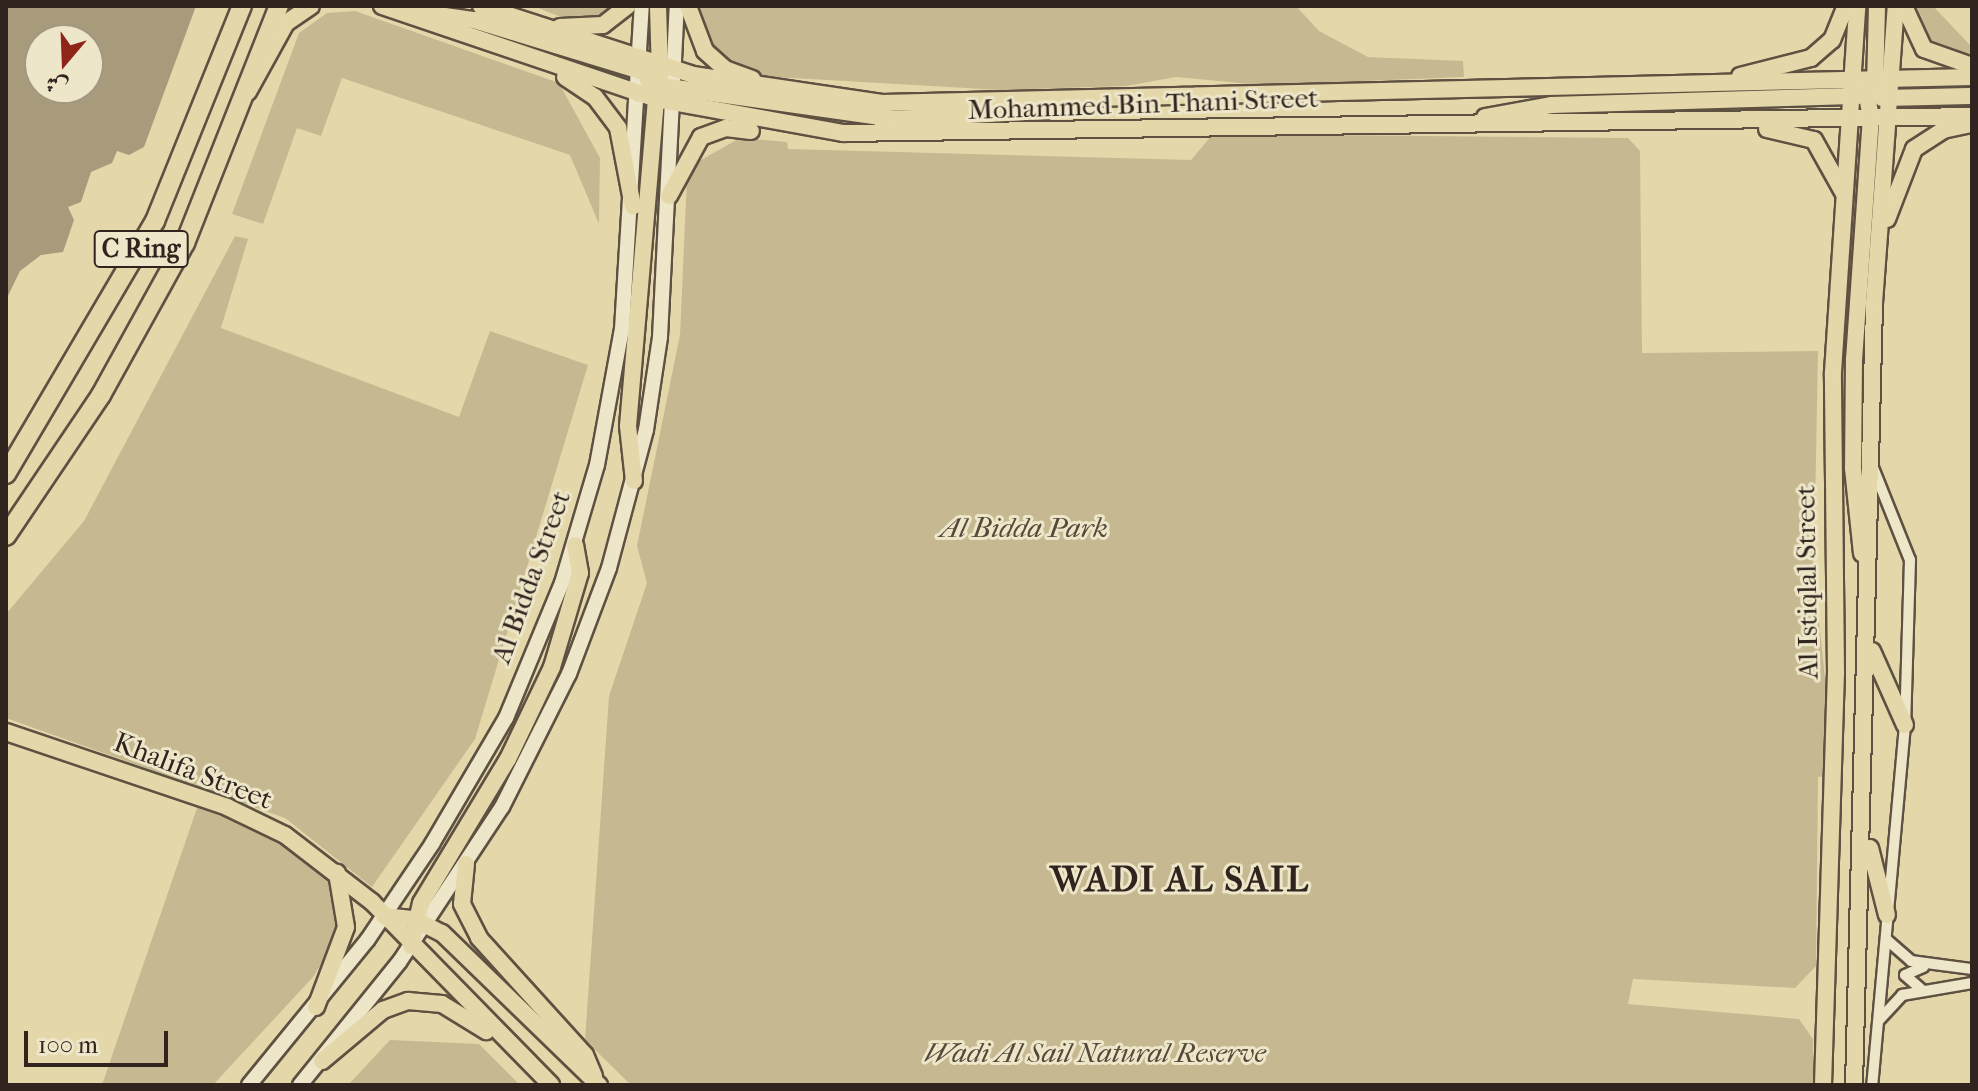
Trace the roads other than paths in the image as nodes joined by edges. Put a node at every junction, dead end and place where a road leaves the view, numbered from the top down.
1 (242, 6) edge
2 (279, 6) edge
3 (311, 6) edge
4 (382, 6) edge
5 (481, 6) edge
6 (627, 6) edge
7 (642, 6) edge
8 (658, 6) edge
9 (677, 6) edge
10 (688, 6) edge
11 (1846, 6) edge
12 (1857, 6) edge
13 (1877, 6) edge
14 (1896, 6) edge
15 (1904, 6) edge
16 (404, 13) junction
17 (544, 27) junction
18 (536, 61) junction
19 (1972, 66) edge
20 (1972, 77) edge
21 (1893, 78) junction
22 (1854, 79) junction
23 (657, 82) junction
24 (1728, 83) junction
25 (248, 92) junction
26 (791, 95) junction
27 (1972, 96) edge
28 (1872, 97) junction
29 (1080, 102) junction
30 (1972, 116) edge
31 (1851, 117) junction
32 (1890, 117) junction
33 (1727, 119) junction
34 (1457, 124) junction
35 (1972, 124) edge
36 (791, 128) junction
37 (1844, 194) junction
38 (669, 196) junction
39 (633, 207) junction
40 (1881, 227) junction
41 (1870, 460) junction
42 (6, 474) edge
43 (634, 481) junction
44 (6, 536) edge
45 (575, 545) junction
46 (1867, 563) junction
47 (1865, 636) junction
48 (1905, 725) junction
49 (6, 732) edge
50 (1861, 833) junction
51 (466, 864) junction
52 (337, 873) junction
53 (1887, 915) junction
54 (384, 916) junction
55 (420, 922) junction
56 (1886, 939) junction
57 (411, 946) junction
58 (1933, 967) junction
59 (1972, 969) edge
60 (1972, 983) edge
61 (1921, 989) junction
62 (316, 1007) junction
63 (1879, 1021) junction
64 (505, 1040) junction
65 (322, 1061) junction
66 (249, 1085) edge
67 (300, 1085) edge
68 (551, 1085) edge
69 (598, 1085) edge
70 (1823, 1085) edge
71 (1854, 1085) edge
72 (1872, 1085) edge

1 - 42 highway, C Ring
2 - 25 highway, C Ring
3 - 25 main road
4 - 16 main road, Mohammed Bin Thani Street
5 - 17 main road, Mohammed Bin Thani Street
6 - 17 main road
7 - 23 main road, Al Bidda Street
8 - 23 main road
9 - 23 main road, Al Bidda Street
10 - 26 main road
11 - 24 main road
12 - 22 main road, Al Istiqlal Street
13 - 28 main road
14 - 21 main road
15 - 19 main road
16 - 18 main road, Mohammed Bin Thani Street
16 - 23 main road
17 - 23 main road, Mohammed Bin Thani Street
18 - 23 main road, Mohammed Bin Thani Street
18 - 39 main road
20 - 21 main road
21 - 28 main road
22 - 24 main road, Mohammed Bin Thani Street
22 - 28 main road, Al Istiqlal Street
23 - 26 main road, Mohammed Bin Thani Street
23 - 29 main road
23 - 36 main road, Mohammed Bin Thani Street
23 - 38 main road, Al Bidda Street
23 - 39 main road, Al Bidda Street
23 - 43 main road
24 - 29 main road, Mohammed Bin Thani Street
25 - 44 highway, C Ring
26 - 29 main road, Mohammed Bin Thani Street
27 - 28 main road
28 - 31 main road, Al Istiqlal Street
28 - 32 main road, Al Istiqlal Street
28 - 34 main road
28 - 46 main road
30 - 32 main road
31 - 33 main road, Mohammed Bin Thani Street
31 - 37 main road, Al Istiqlal Street
32 - 40 main road, Al Istiqlal Street
33 - 34 main road, Mohammed Bin Thani Street
33 - 37 main road
34 - 36 main road, Mohammed Bin Thani Street
35 - 40 main road
36 - 38 main road
37 - 70 main road, Al Istiqlal Street
38 - 43 main road, Al Bidda Street
39 - 45 main road, Al Bidda Street
40 - 41 main road, Al Istiqlal Street
41 - 46 main road, Al Istiqlal Street
41 - 48 street, Al Istiqlal Street
43 - 51 main road, Al Bidda Street
45 - 54 main road, Al Bidda Street
45 - 55 main road
46 - 47 main road, Al Istiqlal Street
47 - 48 main road
47 - 50 main road, Al Istiqlal Street
48 - 53 street, Al Istiqlal Street
49 - 52 main road, Khalifa Street
50 - 53 main road
50 - 71 main road, Al Istiqlal Street
51 - 55 main road, Al Bidda Street
51 - 69 main road
52 - 54 main road, Khalifa Street
52 - 62 main road
53 - 56 street, Al Istiqlal Street
54 - 55 main road
54 - 57 main road, Khalifa Street
54 - 62 main road, Al Bidda Street
55 - 57 main road
55 - 69 main road
56 - 58 street
56 - 63 street, Al Istiqlal Street
57 - 64 main road, Khalifa Street
57 - 65 main road
58 - 59 street
58 - 61 street
60 - 61 street
61 - 63 street
62 - 66 main road, Al Bidda Street
63 - 72 street, Al Istiqlal Street
64 - 65 main road
64 - 68 main road, Khalifa Street
65 - 67 main road

